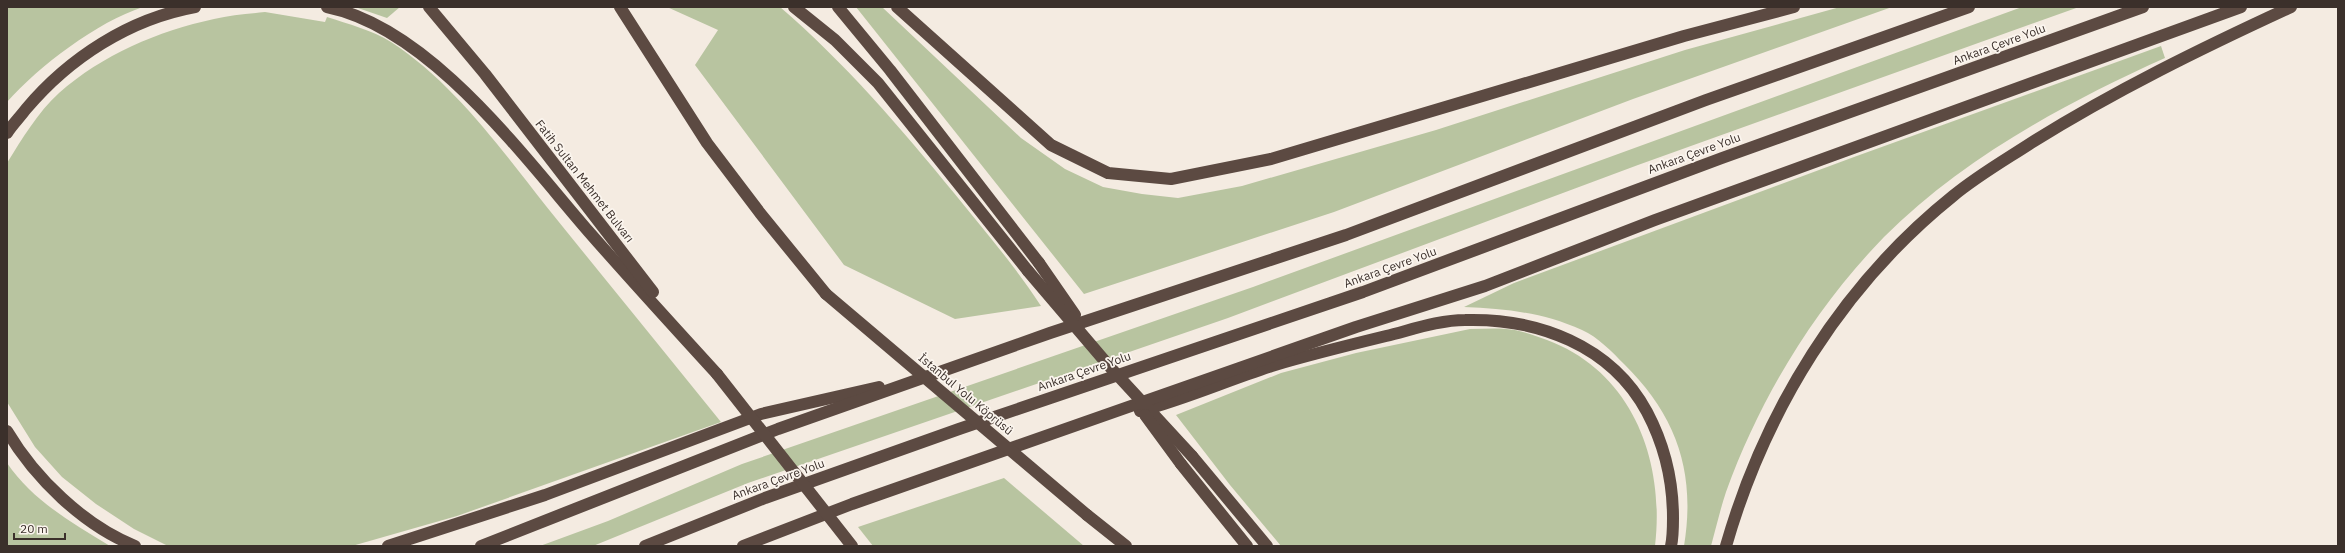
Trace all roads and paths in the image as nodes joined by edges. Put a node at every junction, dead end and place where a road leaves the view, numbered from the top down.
1 (195, 7) edge
2 (327, 7) edge
3 (429, 7) edge
4 (620, 7) edge
5 (794, 7) edge
6 (838, 7) edge
7 (897, 7) edge
8 (1794, 7) edge
9 (1969, 7) edge
10 (2143, 7) edge
11 (2241, 7) edge
12 (2291, 7) edge
13 (7, 133) edge
14 (1109, 366) junction
15 (944, 372) junction
16 (717, 374) junction
17 (7, 431) edge
18 (1037, 440) junction
19 (852, 504) junction
20 (135, 546) edge
21 (388, 546) edge
22 (481, 546) edge
23 (645, 546) edge
24 (743, 546) edge
25 (767, 546) edge
26 (852, 546) edge
27 (1126, 546) edge
28 (1247, 546) edge
29 (1267, 546) edge
30 (1671, 546) edge
31 (1726, 546) edge

1 - 13 highway
2 - 16 highway
3 - 16 highway, Fatih Sultan Mehmet Bulvarı
4 - 27 highway, İstanbul Yolu Köprüsü, bridge
5 - 14 highway, bridge
6 - 14 highway, bridge
7 - 8 highway
9 - 15 highway
10 - 23 highway, Ankara Çevre Yolu
11 - 18 highway
12 - 31 highway
14 - 28 highway, bridge
14 - 29 highway, bridge
15 - 21 highway
15 - 22 highway
16 - 26 highway, bridge
17 - 20 highway
18 - 19 highway
18 - 30 highway
19 - 24 highway
19 - 25 highway

